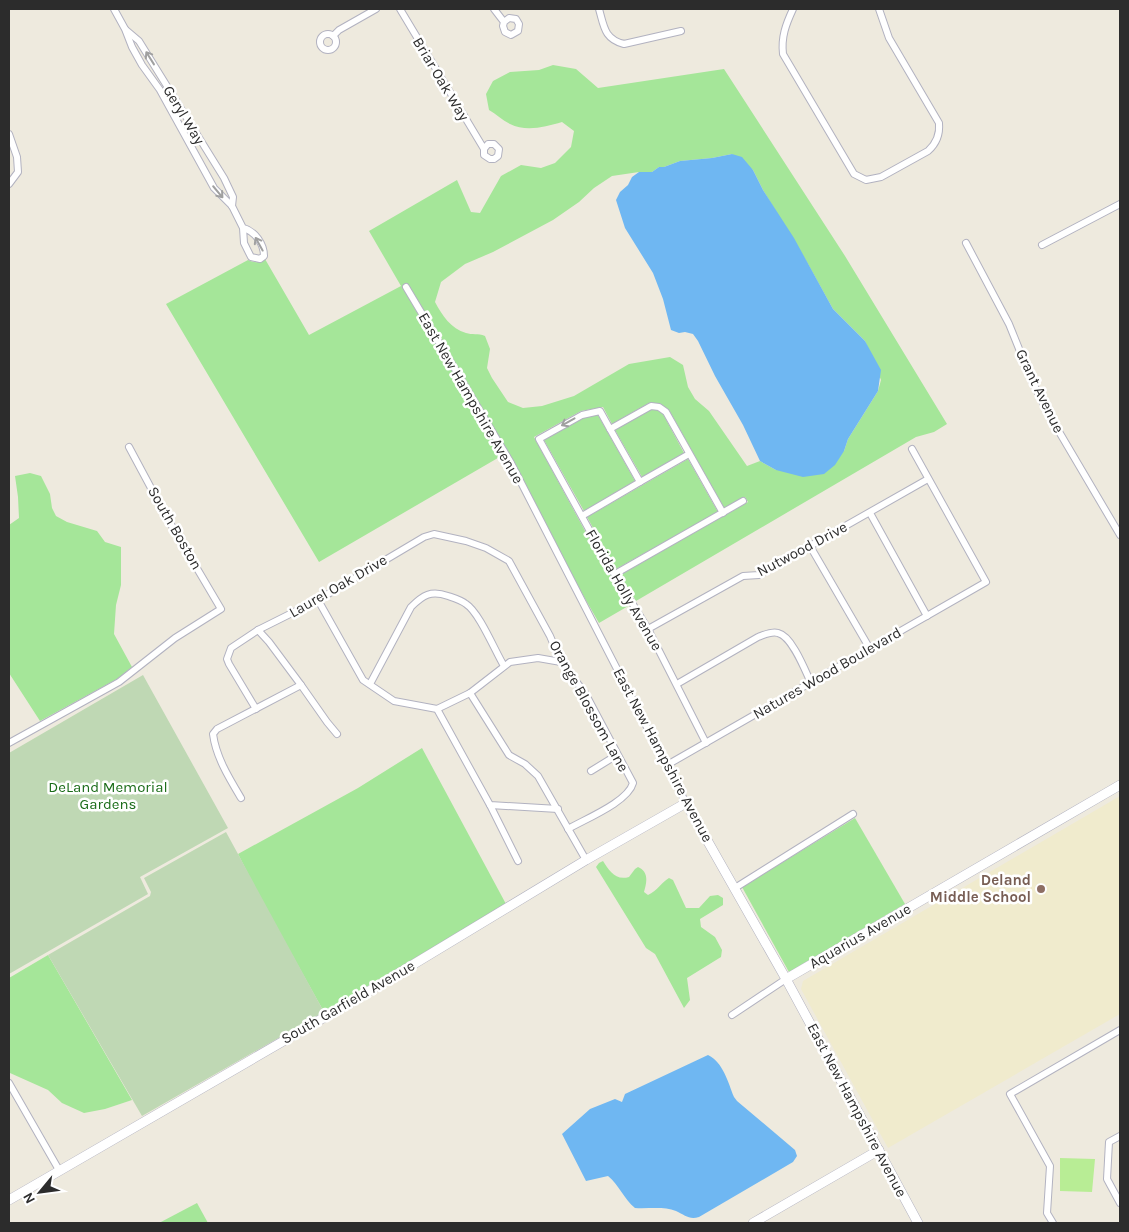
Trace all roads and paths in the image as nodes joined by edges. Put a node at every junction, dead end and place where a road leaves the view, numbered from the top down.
1 (114, 9) edge
2 (376, 9) edge
3 (400, 9) edge
4 (494, 9) edge
5 (600, 9) edge
6 (793, 9) edge
7 (879, 9) edge
8 (504, 22) dead end
9 (125, 29) junction
10 (681, 31) dead end
11 (333, 36) dead end
12 (165, 83) junction
13 (158, 87) junction
14 (9, 134) edge
15 (484, 149) dead end
16 (212, 159) junction
17 (201, 165) junction
18 (9, 184) edge
19 (1120, 204) edge
20 (232, 206) junction
21 (243, 228) junction
22 (966, 243) dead end
23 (1042, 245) dead end
24 (406, 287) dead end
25 (610, 428) junction
26 (130, 447) dead end
27 (912, 449) dead end
28 (689, 454) junction
29 (928, 479) junction
30 (640, 482) junction
31 (743, 501) dead end
32 (723, 513) junction
33 (870, 513) junction
34 (582, 516) junction
35 (1120, 535) edge
36 (466, 541) joint
37 (810, 546) junction
38 (615, 574) junction
39 (318, 600) junction
40 (927, 616) junction
41 (648, 628) junction
42 (258, 630) junction
43 (870, 649) junction
44 (561, 662) junction
45 (504, 666) junction
46 (811, 683) junction
47 (301, 684) junction
48 (370, 684) junction
49 (677, 684) junction
50 (470, 692) junction
51 (256, 709) junction
52 (437, 709) junction
53 (337, 734) dead end
54 (9, 743) edge
55 (706, 743) junction
56 (617, 755) junction
57 (668, 765) junction
58 (591, 772) dead end
59 (1120, 785) edge
60 (241, 798) dead end
61 (686, 803) junction
62 (490, 805) junction
63 (558, 810) junction
64 (854, 814) dead end
65 (568, 829) junction
66 (586, 860) junction
67 (518, 861) dead end
68 (735, 888) junction
69 (786, 979) junction
70 (732, 1015) dead end
71 (1120, 1030) edge
72 (9, 1083) edge
73 (1120, 1136) edge
74 (879, 1150) junction
75 (59, 1170) junction
76 (9, 1200) edge
77 (1120, 1203) edge
78 (753, 1223) edge
79 (918, 1223) edge
80 (1053, 1223) edge

1 - 9 street, Geryl Way
2 - 11 street
3 - 15 street, Briar Oak Way
4 - 8 street
5 - 10 street
6 - 7 street
12 -> 9 street, Geryl Way
9 - 13 street, Geryl Way
12 - 13 street
12 - 16 street, Geryl Way
13 - 17 street, Geryl Way
14 - 18 street
16 - 17 street
16 - 20 street, Geryl Way
17 -> 20 street, Geryl Way
19 - 23 street
20 - 21 street, Geryl Way
21 -> 21 street, Geryl Way
22 - 35 street, Grant Avenue
24 - 57 street, East New Hampshire Avenue
25 - 28 street
25 - 30 street
25 -> 34 street, Florida Holly Avenue
26 - 54 street, South Boston
27 - 29 street
28 - 30 street
28 - 32 street
29 - 33 street, Nutwood Drive
29 - 40 street, Natures Wood Boulevard
30 - 34 street
31 - 32 street
32 - 38 street
33 - 37 street, Nutwood Drive
33 - 40 street
34 - 38 street, Florida Holly Avenue
36 - 39 street, Laurel Oak Drive
36 - 44 street, Orange Blossom Lane
37 - 41 street, Nutwood Drive
37 - 43 street
38 - 41 street, Florida Holly Avenue
39 - 42 street, Laurel Oak Drive
39 - 48 street
40 - 43 street, Natures Wood Boulevard
41 - 49 street, Florida Holly Avenue
42 - 47 street
42 - 51 street, Laurel Oak Drive
43 - 46 street, Natures Wood Boulevard
44 - 45 street
44 - 56 street, Orange Blossom Lane
45 - 48 street
45 - 50 street
46 - 49 street
46 - 55 street, Natures Wood Boulevard
47 - 51 street
47 - 53 street
48 - 52 street
49 - 55 street, Florida Holly Avenue
50 - 52 street
50 - 63 street
51 - 60 street
52 - 62 street
55 - 57 street, Natures Wood Boulevard
56 - 58 street
56 - 65 street, Orange Blossom Lane
57 - 61 street, East New Hampshire Avenue
59 - 69 street, Aquarius Avenue
61 - 66 street, South Garfield Avenue
61 - 68 street, East New Hampshire Avenue
62 - 63 street
62 - 67 street
63 - 65 street
64 - 68 street
65 - 66 street
66 - 75 street, South Garfield Avenue
68 - 69 street, East New Hampshire Avenue
69 - 70 street, Aquarius Avenue
69 - 74 street, East New Hampshire Avenue
71 - 80 street
72 - 75 street
73 - 77 street
74 - 78 street
74 - 79 street, East New Hampshire Avenue
75 - 76 street, South Garfield Avenue

